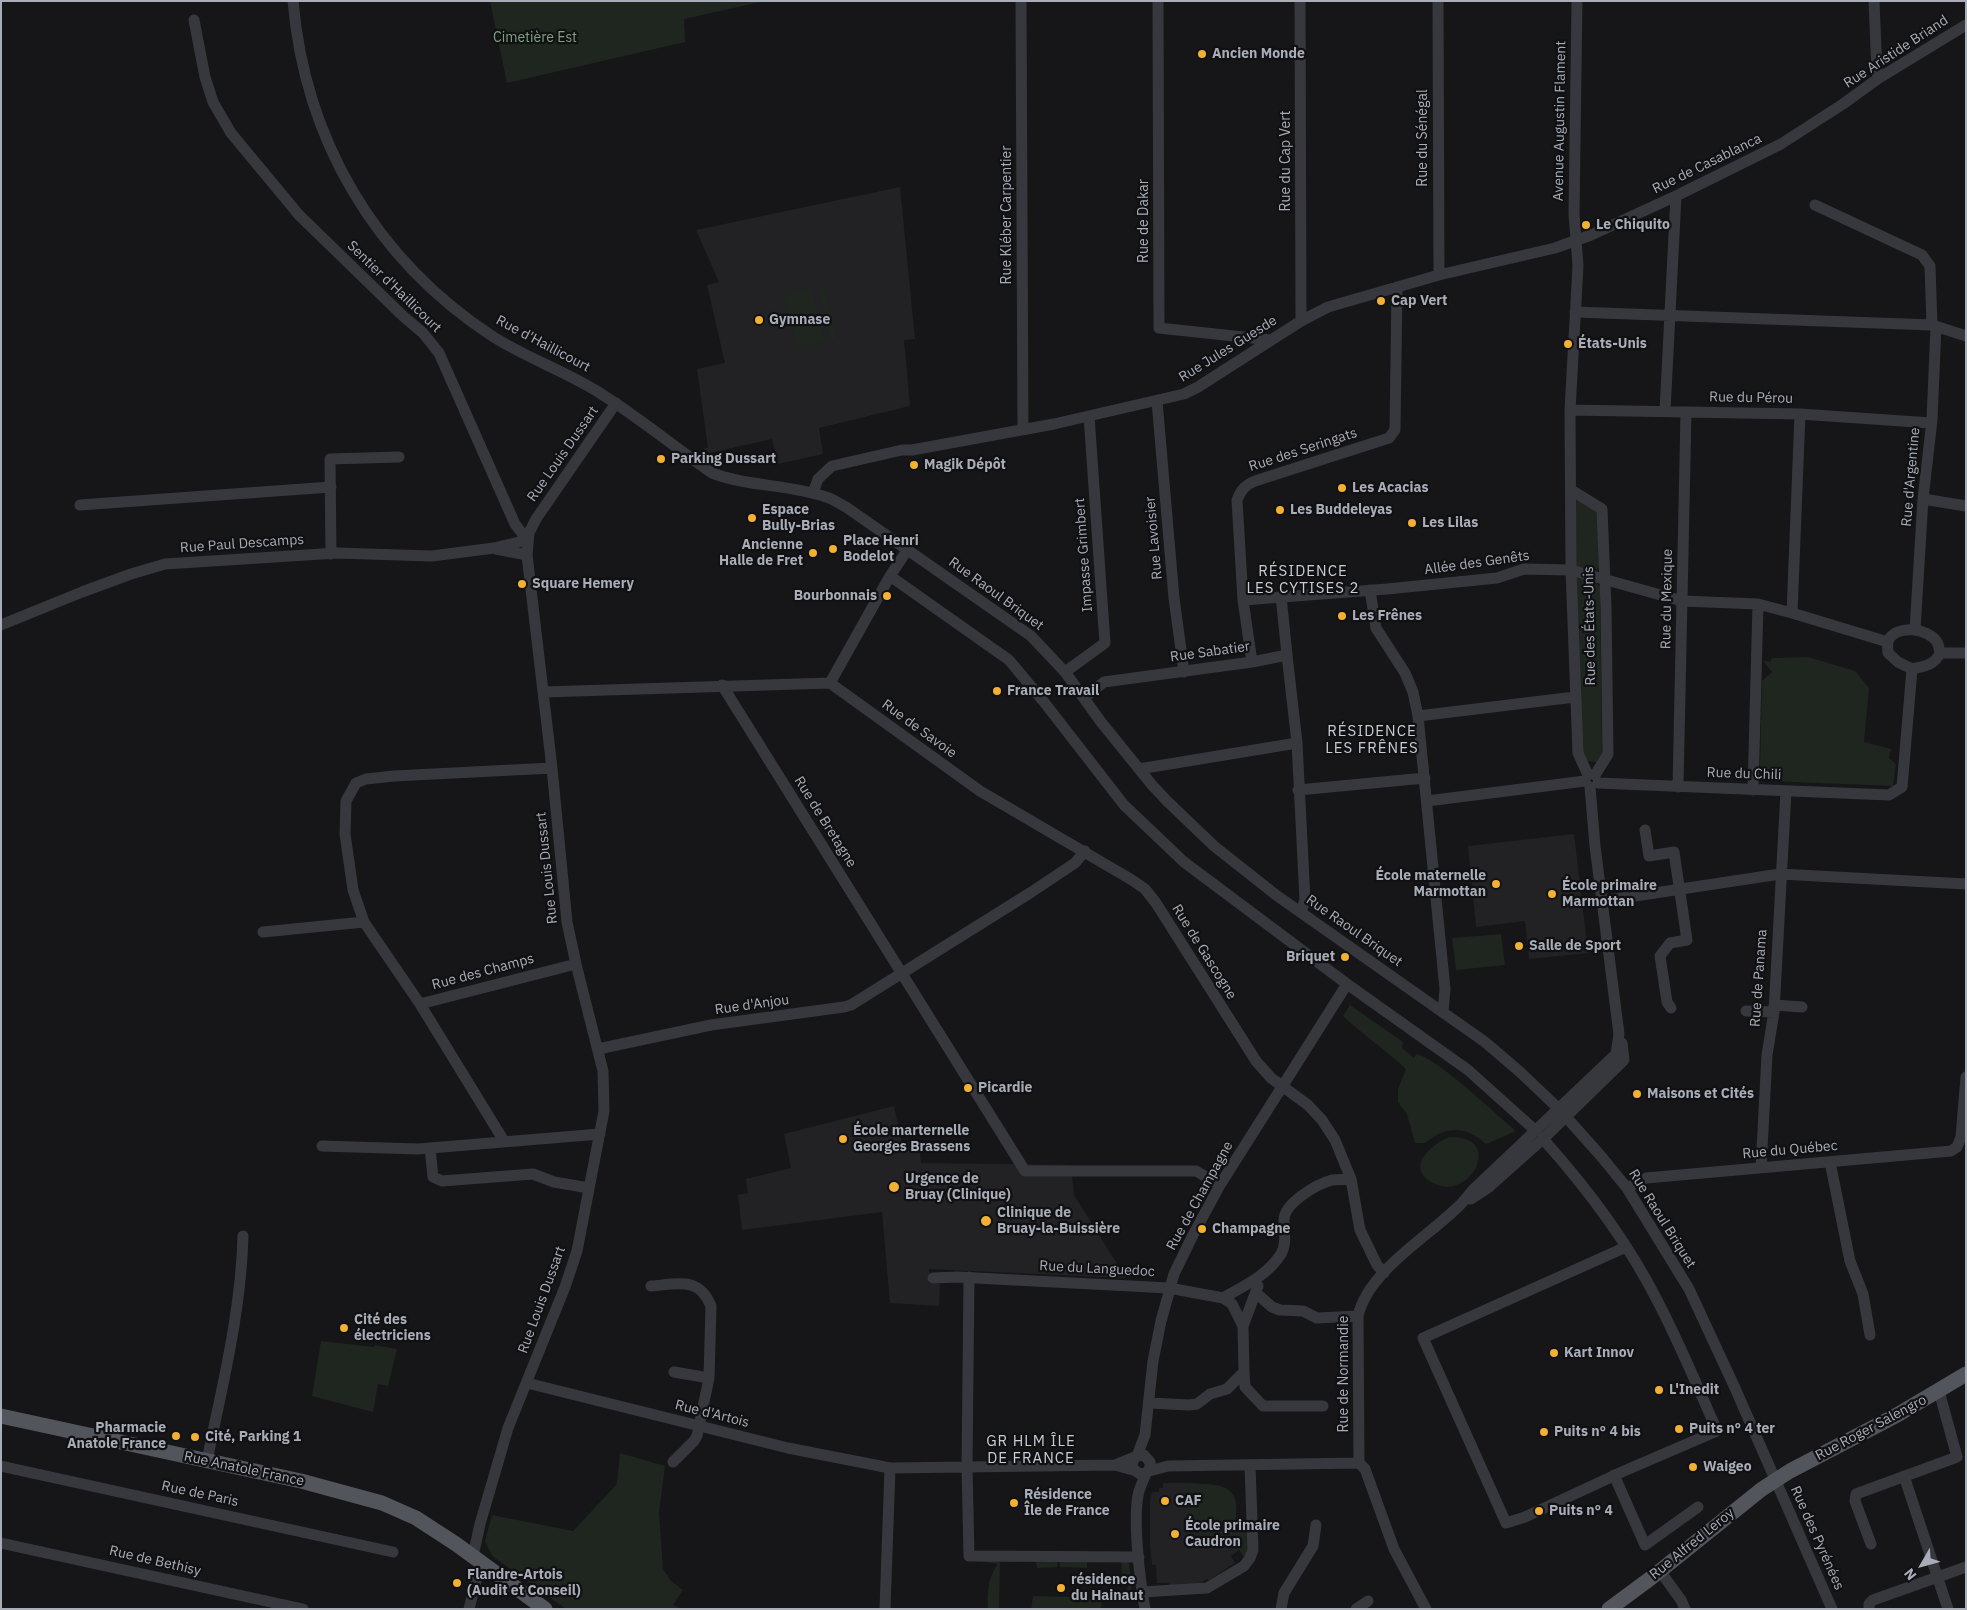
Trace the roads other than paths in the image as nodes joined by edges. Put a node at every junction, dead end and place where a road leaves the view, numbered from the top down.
1 (293, 1) edge
2 (1021, 1) edge
3 (1158, 1) edge
4 (1300, 1) edge
5 (1438, 1) edge
6 (1577, 1) edge
7 (1874, 1) edge
8 (194, 20) dead end
9 (1966, 25) edge
10 (1879, 78) junction
11 (1843, 104) joint
12 (1676, 196) junction
13 (1815, 205) dead end
14 (1577, 240) junction
15 (1439, 275) junction
16 (1397, 287) junction
17 (1575, 312) junction
18 (1670, 316) junction
19 (1301, 321) junction
20 (1934, 326) junction
21 (1966, 336) edge
22 (1271, 340) junction
23 (1157, 401) junction
24 (616, 403) junction
25 (1570, 410) junction
26 (1665, 411) junction
27 (1686, 412) junction
28 (1800, 414) junction
29 (1089, 416) junction
30 (1931, 423) junction
31 (1023, 429) junction
32 (399, 457) dead end
33 (331, 487) junction
34 (1571, 490) junction
35 (813, 493) junction
36 (1923, 500) junction
37 (80, 505) dead end
38 (1966, 506) edge
39 (527, 540) junction
40 (494, 548) junction
41 (908, 548) junction
42 (331, 554) junction
43 (526, 555) junction
44 (1571, 570) junction
45 (890, 576) junction
46 (1605, 578) junction
47 (1370, 590) junction
48 (1281, 596) junction
49 (1243, 600) junction
50 (1682, 601) junction
51 (1758, 604) junction
52 (1792, 613) junction
53 (1, 625) edge
54 (1914, 630) junction
55 (1888, 642) junction
56 (1966, 653) edge
57 (1940, 654) junction
58 (1287, 655) junction
59 (1252, 662) junction
60 (1912, 669) junction
61 (1065, 672) junction
62 (1184, 672) junction
63 (830, 683) junction
64 (722, 685) junction
65 (543, 692) junction
66 (1575, 697) junction
67 (1084, 698) junction
68 (1418, 716) junction
69 (1297, 743) junction
70 (552, 768) junction
71 (1138, 768) junction
72 (1425, 778) junction
73 (1591, 780) junction
74 (1678, 787) junction
75 (1298, 790) junction
76 (1753, 790) junction
77 (1786, 790) junction
78 (1427, 801) junction
79 (1644, 830) dead end
80 (1085, 851) junction
81 (1780, 874) junction
82 (1966, 884) edge
83 (1680, 889) junction
84 (1602, 901) junction
85 (1301, 912) junction
86 (364, 922) junction
87 (263, 932) dead end
88 (576, 964) junction
89 (902, 974) junction
90 (1347, 984) junction
91 (420, 1004) junction
92 (1802, 1007) dead end
93 (1671, 1008) dead end
94 (1774, 1008) junction
95 (1746, 1010) dead end
96 (1443, 1012) junction
97 (598, 1049) junction
98 (1966, 1077) edge
99 (1282, 1085) junction
100 (1563, 1113) junction
101 (600, 1134) junction
102 (1539, 1135) junction
103 (504, 1141) junction
104 (322, 1146) dead end
105 (430, 1148) junction
106 (1836, 1162) junction
107 (1761, 1168) junction
108 (1351, 1179) junction
109 (1220, 1185) junction
110 (589, 1188) junction
111 (1628, 1188) junction
112 (243, 1236) dead end
113 (1626, 1246) junction
114 (1384, 1273) junction
115 (1262, 1275) junction
116 (969, 1277) junction
117 (933, 1278) dead end
118 (651, 1286) dead end
119 (1169, 1288) junction
120 (1256, 1293) junction
121 (1223, 1298) junction
122 (1358, 1316) junction
123 (1243, 1326) junction
124 (1870, 1335) dead end
125 (674, 1372) dead end
126 (1244, 1372) junction
127 (1966, 1374) edge
128 (709, 1378) junction
129 (527, 1384) junction
130 (1939, 1391) junction
131 (1149, 1403) junction
132 (1323, 1406) dead end
133 (2, 1417) edge
134 (699, 1426) junction
135 (1144, 1435) junction
136 (1136, 1457) junction
137 (207, 1461) junction
138 (673, 1462) dead end
139 (1359, 1463) junction
140 (1115, 1465) junction
141 (1250, 1465) junction
142 (1, 1466) edge
143 (967, 1467) junction
144 (890, 1468) junction
145 (1144, 1468) junction
146 (1614, 1475) junction
147 (1904, 1476) junction
148 (1776, 1480) junction
149 (1698, 1507) dead end
150 (1316, 1525) dead end
151 (1, 1543) edge
152 (1871, 1544) dead end
153 (393, 1552) dead end
154 (1139, 1557) junction
155 (477, 1558) junction
156 (1966, 1567) edge
157 (1660, 1571) junction
158 (1938, 1577) junction
159 (1142, 1592) junction
160 (1368, 1601) dead end
161 (303, 1609) edge
162 (469, 1609) edge
163 (545, 1609) edge
164 (885, 1609) edge
165 (1145, 1609) edge
166 (1281, 1609) edge
167 (1356, 1609) edge
168 (1426, 1609) edge
169 (1609, 1609) edge
170 (1685, 1609) edge
171 (1832, 1609) edge
172 (1869, 1609) edge
173 (1948, 1609) edge

1 - 24 street, Rue d'Haillicourt
2 - 31 street, Rue Kléber Carpentier
3 - 22 street, Rue de Dakar
4 - 19 street, Rue du Cap Vert
5 - 15 street, Rue du Sénégal
6 - 14 street, Avenue Augustin Flament
7 - 10 street
8 - 39 street, Sentier d'Haillicourt
9 - 10 street, Rue Aristide Briand
10 - 11 street, Rue Aristide Briand
11 - 12 street, Rue de Casablanca
12 - 14 street, Rue de Casablanca
12 - 18 street
13 - 20 street, Rue d'Argentine
14 - 15 street, Rue Jules Guesde
14 - 17 street, Rue des États-Unis
15 - 16 street, Rue Jules Guesde
16 - 19 street, Rue Jules Guesde
16 - 49 street, Rue des Seringats
17 - 18 street
17 - 25 street, Rue des États-Unis
18 - 20 street
18 - 26 street
19 - 22 street, Rue Jules Guesde
20 - 21 street
20 - 30 street, Rue d'Argentine
22 - 23 street, Rue Jules Guesde
23 - 29 street, Rue Jules Guesde
23 - 62 street, Rue Lavoisier
24 - 35 street, Rue Louis Dussart
24 - 39 street, Rue Louis Dussart
25 - 26 street, Rue du Pérou
25 - 34 street, Rue des États-Unis
26 - 27 street, Rue du Pérou
27 - 28 street, Rue du Pérou
27 - 50 street, Rue du Mexique
28 - 30 street, Rue du Pérou
28 - 52 street
29 - 31 street, Rue Jules Guesde
29 - 61 street, Impasse Grimbert
30 - 36 street, Rue d'Argentine
31 - 35 street, Rue Jules Guesde
32 - 33 street
33 - 37 street
33 - 42 street
34 - 44 street, Rue des États-Unis
34 - 46 street, Rue des États-Unis
35 - 41 street, Rue Raoul Briquet
36 - 38 street
36 - 54 street, Rue d'Argentine
39 - 40 street, Rue Paul Descamps
39 - 43 street, Rue Louis Dussart
40 - 42 street, Rue Paul Descamps
40 - 43 street, Rue Paul Descamps
41 - 45 street
41 - 61 street, Rue Raoul Briquet
42 - 53 street, Rue Paul Descamps
43 - 65 street, Rue Louis Dussart
44 - 46 street, Allée des Genêts
44 - 47 street, Allée des Genêts
44 - 66 street, Rue des États-Unis
45 - 63 street
45 - 90 street
46 - 50 street, Allée des Genêts
46 - 73 street, Rue des États-Unis
47 - 48 street, Allée des Genêts
47 - 68 street
48 - 49 street, Allée des Genêts
48 - 58 street
49 - 59 street, Rue des Seringats
50 - 51 street, Allée des Genêts
50 - 74 street, Rue du Mexique
51 - 52 street, Allée des Genêts
51 - 76 street
52 - 55 street, Allée des Genêts
54 - 55 street
54 - 57 street
55 - 60 street
56 - 57 street
57 - 60 street
58 - 59 street, Rue Sabatier
58 - 69 street
59 - 62 street, Rue Sabatier
60 - 77 street, Rue du Chili
61 - 67 street, Rue Raoul Briquet
62 - 67 street, Rue Sabatier
63 - 64 street
63 - 80 street, Rue de Savoie
64 - 65 street
64 - 89 street, Rue de Bretagne
65 - 70 street, Rue Louis Dussart
66 - 68 street
66 - 73 street, Rue des États-Unis
67 - 71 street, Rue Raoul Briquet
68 - 72 street
69 - 71 street
69 - 75 street
70 - 86 street, Rue des Champs
70 - 88 street, Rue Louis Dussart
71 - 85 street, Rue Raoul Briquet
72 - 75 street
72 - 78 street
73 - 74 street, Rue du Chili
73 - 78 street, Rue du Chili
73 - 84 street
74 - 76 street, Rue du Chili
75 - 85 street
76 - 77 street, Rue du Chili
77 - 81 street, Rue de Panama
78 - 96 street
79 - 83 street
80 - 89 street, Rue d'Anjou
80 - 99 street, Rue de Gascogne
81 - 82 street
81 - 83 street
81 - 94 street, Rue de Panama
83 - 84 street
83 - 93 street
84 - 100 street, Rue de Normandie
85 - 96 street, Rue Raoul Briquet
86 - 87 street
86 - 91 street, Rue des Champs
88 - 91 street, Rue des Champs
88 - 97 street, Rue Louis Dussart
89 - 97 street, Rue d'Anjou
89 - 109 street, Rue de Bretagne
90 - 99 street, Rue de Champagne
90 - 102 street
91 - 103 street
92 - 94 street
94 - 95 street
94 - 107 street, Rue de Panama
96 - 100 street, Rue Raoul Briquet
97 - 101 street, Rue Louis Dussart
98 - 106 street, Rue du Québec
99 - 108 street
99 - 109 street, Rue de Champagne
100 - 102 street, Rue de Normandie
100 - 111 street, Rue Raoul Briquet
101 - 103 street
101 - 110 street, Rue Louis Dussart
102 - 113 street
102 - 114 street, Rue de Normandie
103 - 105 street
104 - 105 street
105 - 110 street
106 - 107 street, Rue du Québec
106 - 124 street
107 - 111 street, Rue du Québec
108 - 114 street
108 - 115 street
109 - 119 street, Rue de Champagne
110 - 129 street, Rue Louis Dussart
111 - 148 street, Rue Raoul Briquet
112 - 137 street
113 - 146 street
113 - 146 street
114 - 122 street, Rue de Normandie
115 - 120 street
115 - 121 street
116 - 117 street, Rue du Languedoc
116 - 119 street, Rue du Languedoc
116 - 143 street
118 - 128 street
119 - 121 street, Rue du Languedoc
119 - 131 street, Rue de Champagne
120 - 122 street
120 - 123 street
121 - 123 street
122 - 139 street, Rue de Normandie
123 - 126 street
125 - 128 street
126 - 131 street
126 - 132 street
127 - 130 main road, Rue Roger Salengro
128 - 134 street
129 - 134 street, Rue d'Artois
129 - 155 street, Rue Louis Dussart
130 - 147 street
130 - 148 main road, Rue Roger Salengro
131 - 135 street, Rue de Champagne
133 - 137 main road, Rue Anatole France
134 - 138 street
134 - 144 street, Rue d'Artois
135 - 136 street, Rue de Champagne
135 - 145 street, Rue de Champagne
136 - 140 street
136 - 145 street
137 - 155 main road, Rue Anatole France
139 - 141 street
139 - 168 street
140 - 143 street, Rue d'Artois
140 - 145 street
141 - 145 street
141 - 159 street
142 - 153 street, Rue de Paris
143 - 144 street, Rue d'Artois
143 - 154 street
144 - 164 street
145 - 154 street
146 - 149 street
147 - 152 street
147 - 158 street
148 - 157 main road, Rue Alfred Leroy
148 - 171 street, Rue des Pyrénées
150 - 166 street
151 - 161 street, Rue de Bethisy
154 - 159 street
155 - 162 street, Rue Louis Dussart
155 - 163 main road, Rue Anatole France
156 - 158 street
157 - 169 main road, Rue Alfred Leroy
157 - 170 street
158 - 172 street
158 - 173 street
159 - 165 street
160 - 167 street

